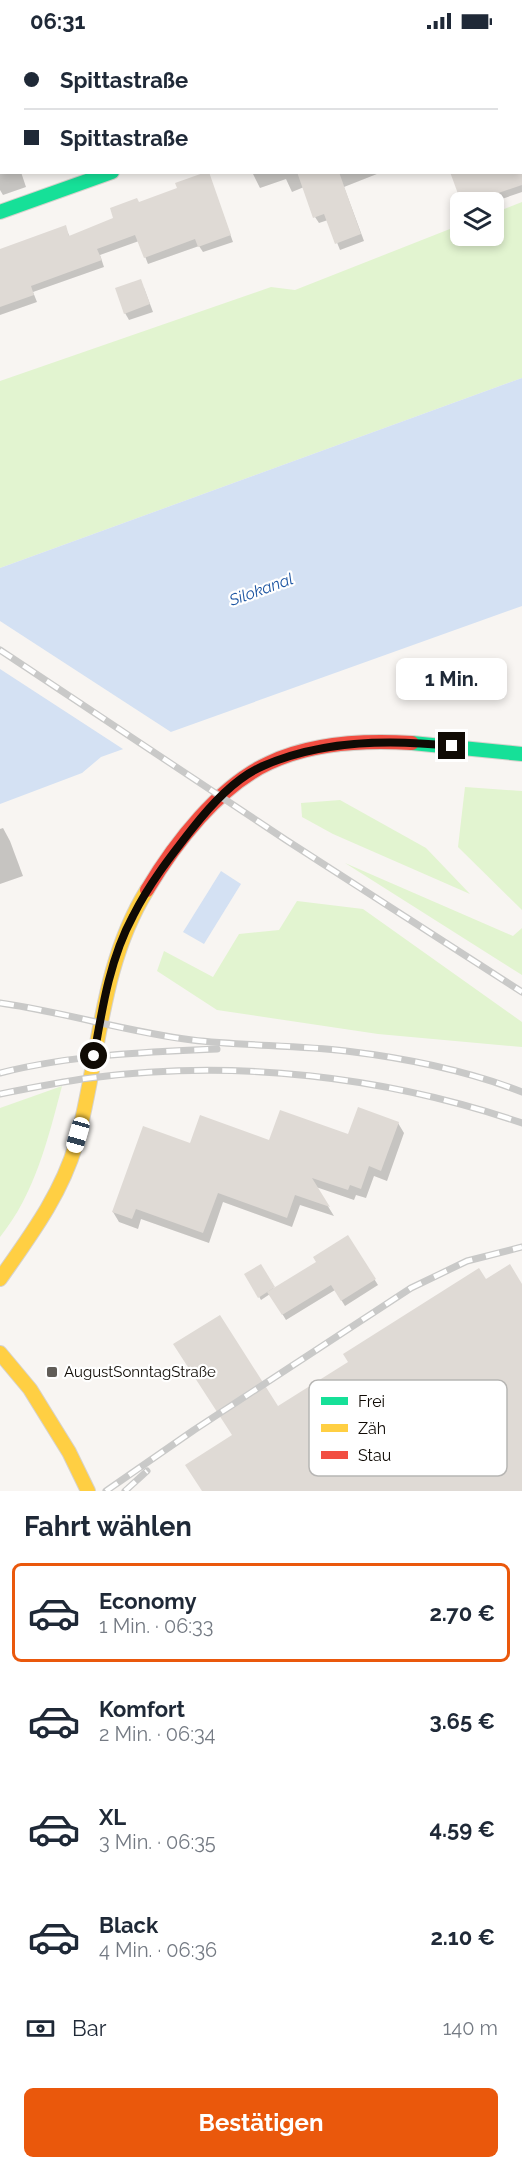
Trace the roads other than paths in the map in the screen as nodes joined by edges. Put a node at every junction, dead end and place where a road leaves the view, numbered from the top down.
1 (106, 174) edge
2 (0, 212) edge
3 (522, 754) edge
4 (0, 1279) edge
5 (0, 1353) edge
6 (88, 1491) edge

1 - 2 street
3 - 4 street
5 - 6 street

